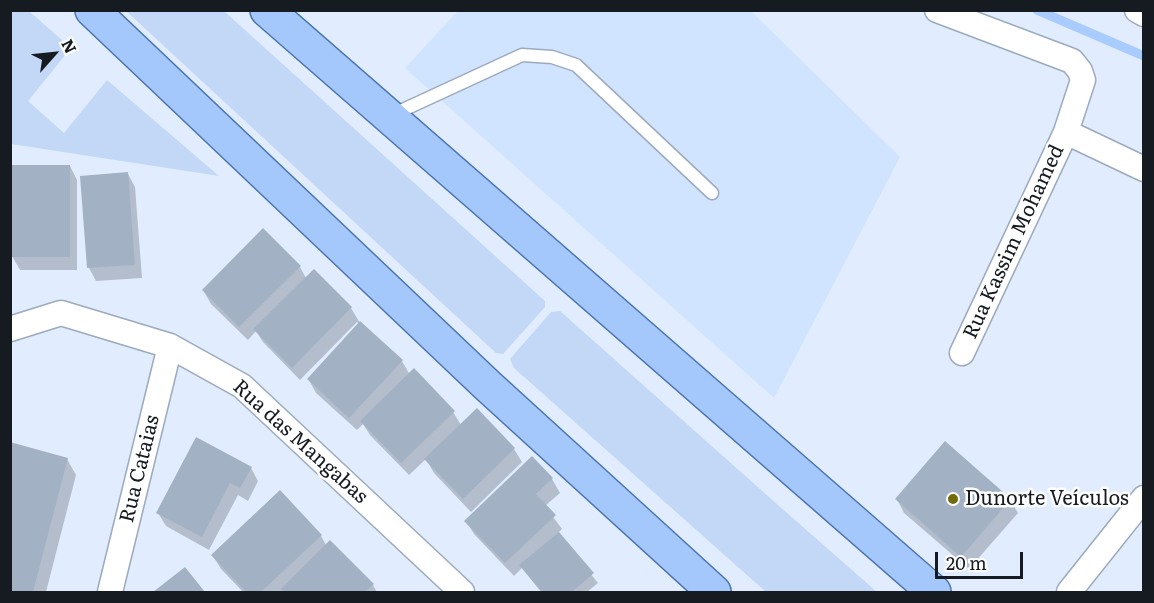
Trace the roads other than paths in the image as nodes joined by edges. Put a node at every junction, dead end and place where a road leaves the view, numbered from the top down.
1 (92, 10) edge
2 (267, 10) edge
3 (937, 10) edge
4 (1137, 10) edge
5 (1143, 14) edge
6 (389, 117) junction
7 (1066, 132) junction
8 (1143, 169) edge
9 (712, 193) dead end
10 (10, 329) edge
11 (170, 346) junction
12 (962, 353) dead end
13 (1143, 498) edge
14 (110, 592) edge
15 (462, 592) edge
16 (714, 592) edge
17 (934, 592) edge
18 (1069, 592) edge

1 - 16 main road
2 - 6 main road
3 - 7 street, Rua Kassim Mohamed
4 - 5 street
6 - 9 lane
6 - 17 main road
7 - 8 street, Rua Kassim Mohamed
7 - 12 street, Rua Kassim Mohamed
10 - 11 street, Rua das Mangabas
11 - 14 street, Rua Cataias
11 - 15 street, Rua das Mangabas
13 - 18 street

